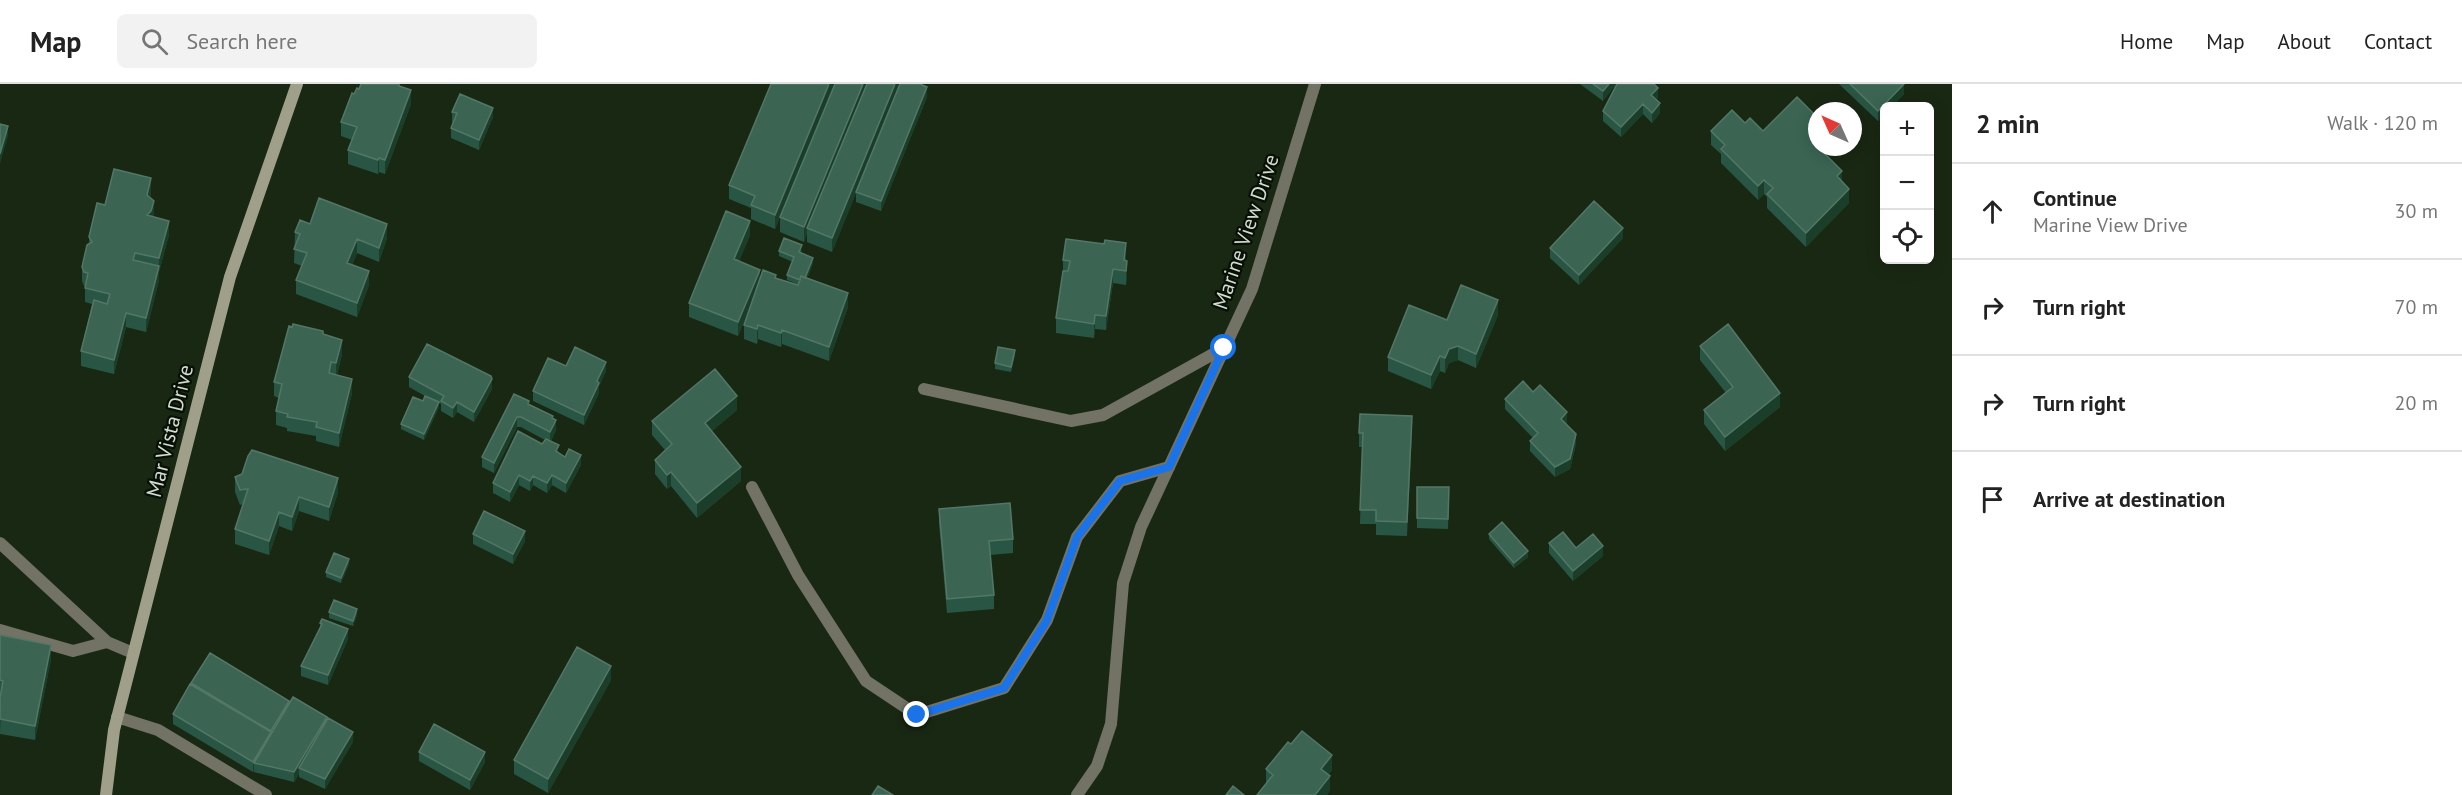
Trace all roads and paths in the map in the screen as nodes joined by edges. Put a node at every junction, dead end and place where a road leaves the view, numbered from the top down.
1 (297, 84) edge
2 (1315, 84) edge
3 (1224, 348) junction
4 (924, 389) dead end
5 (1169, 467) junction
6 (752, 487) dead end
7 (0, 543) edge
8 (0, 630) edge
9 (107, 642) junction
10 (134, 653) junction
11 (117, 717) junction
12 (106, 795) edge
13 (267, 795) edge
14 (1077, 795) edge

1 - 10 street, Mar Vista Drive
2 - 3 street, Marine View Drive
3 - 4 street
3 - 5 street, Marine View Drive
5 - 6 street
5 - 14 street, Marine View Drive
7 - 9 street
8 - 9 street
9 - 10 street
10 - 11 street, Mar Vista Drive
11 - 12 street, Mar Vista Drive
11 - 13 street

